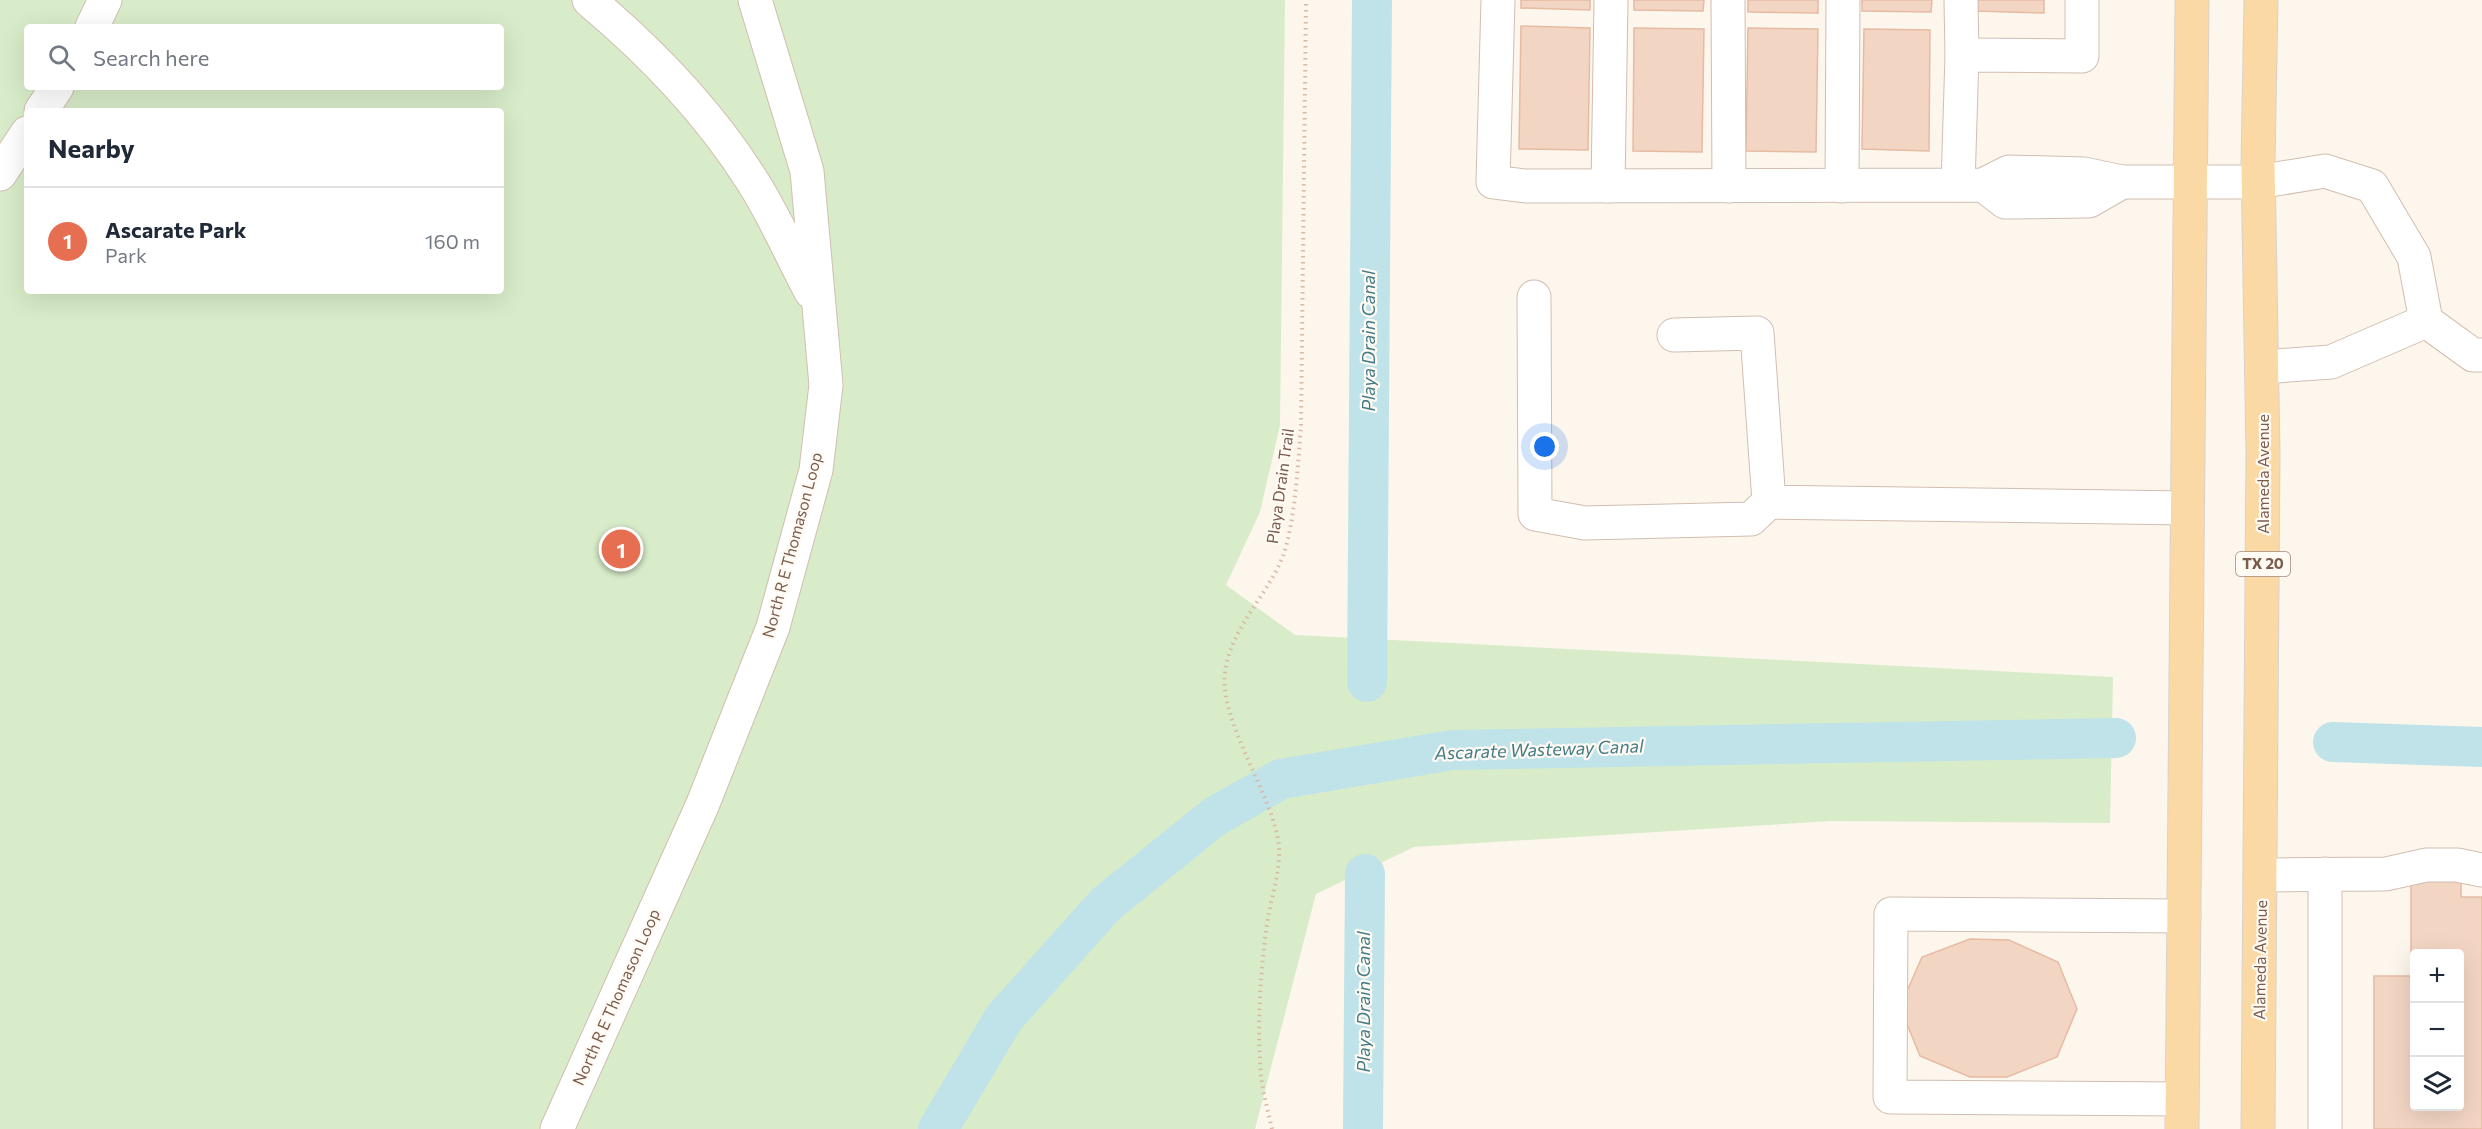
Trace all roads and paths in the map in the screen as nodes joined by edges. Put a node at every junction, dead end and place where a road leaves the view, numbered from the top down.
1 (105, 0) edge
2 (589, 0) edge
3 (755, 0) edge
4 (1306, 0) edge
5 (1498, 0) edge
6 (1611, 0) edge
7 (1728, 0) edge
8 (1843, 0) edge
9 (1961, 0) edge
10 (2082, 0) edge
11 (2192, 0) edge
12 (2261, 0) edge
13 (93, 24) edge
14 (1962, 55) junction
15 (55, 90) edge
16 (43, 108) edge
17 (24, 138) edge
18 (0, 174) edge
19 (2189, 182) junction
20 (2258, 182) junction
21 (1971, 185) junction
22 (1608, 186) junction
23 (1729, 186) junction
24 (1842, 186) junction
25 (1534, 297) dead end
26 (818, 307) junction
27 (2426, 321) junction
28 (1674, 335) dead end
29 (2482, 355) edge
30 (2262, 367) junction
31 (1769, 502) junction
32 (2186, 508) junction
33 (2482, 870) edge
34 (2325, 874) junction
35 (2261, 875) junction
36 (2184, 916) junction
37 (2182, 1114) edge
38 (557, 1129) edge
39 (1272, 1129) edge
40 (2258, 1129) edge
41 (2325, 1129) edge

1 - 13 street
2 - 26 street
3 - 26 street, North R E Thomason Loop
4 - 39 path, Playa Drain Trail
5 - 22 street
6 - 22 street
7 - 23 street
8 - 24 street
9 - 14 street
10 - 14 street
11 - 19 main road
12 - 20 main road, Alameda Avenue / TX 20
14 - 21 street
15 - 16 street
17 - 18 street
19 - 20 street
19 - 21 street
19 - 32 main road
20 - 27 street
20 - 30 main road, Alameda Avenue / TX 20
21 - 24 street
22 - 23 street
23 - 24 street
25 - 31 street
26 - 38 street, North R E Thomason Loop
27 - 29 street
27 - 30 street
28 - 31 street
30 - 35 main road, Alameda Avenue / TX 20
31 - 32 street
32 - 36 main road
33 - 34 street
34 - 35 street
34 - 41 street
35 - 40 main road, Alameda Avenue / TX 20
36 - 37 main road
36 - 37 street

